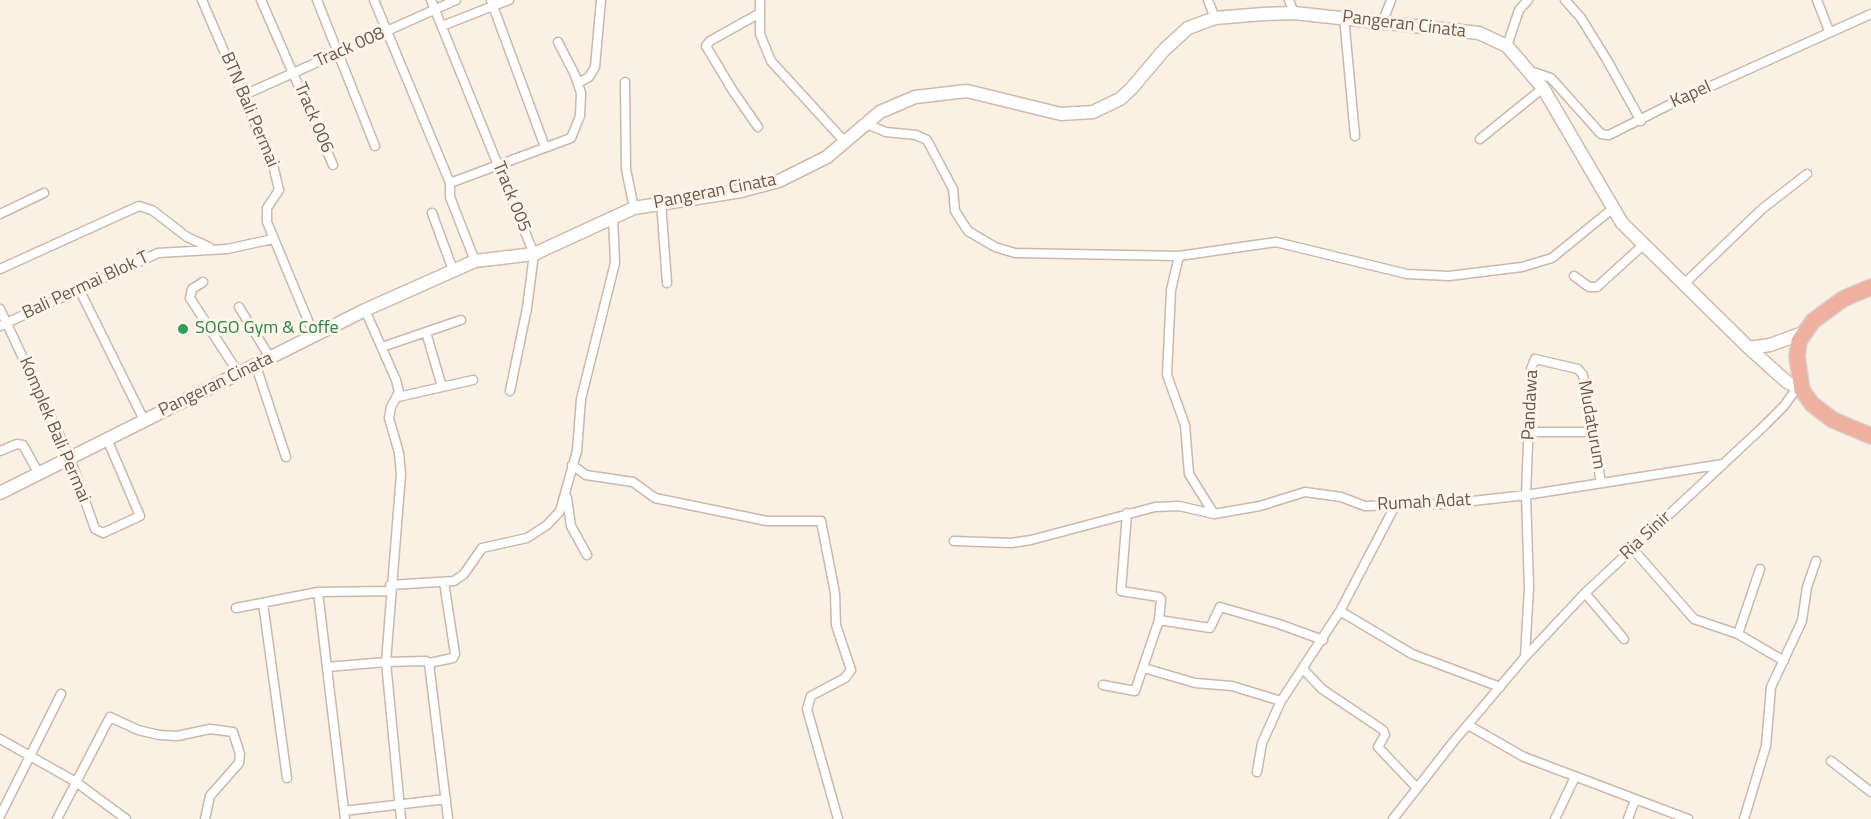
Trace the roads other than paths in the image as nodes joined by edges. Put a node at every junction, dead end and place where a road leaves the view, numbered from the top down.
1 (202, 0) edge
2 (261, 0) edge
3 (317, 0) edge
4 (374, 0) edge
5 (431, 0) edge
6 (456, 0) edge
7 (509, 0) edge
8 (601, 0) edge
9 (760, 0) edge
10 (1208, 0) edge
11 (1290, 0) edge
12 (1391, 0) edge
13 (1528, 0) edge
14 (1565, 0) edge
15 (1817, 0) edge
16 (492, 3) edge
17 (435, 10) junction
18 (760, 13) junction
19 (1294, 13) junction
20 (1871, 14) edge
21 (1344, 17) junction
22 (1215, 18) junction
23 (1383, 21) junction
24 (442, 26) junction
25 (388, 31) junction
26 (1829, 31) junction
27 (558, 42) dead end
28 (1507, 46) junction
29 (339, 53) junction
30 (1530, 71) junction
31 (294, 72) junction
32 (625, 82) dead end
33 (578, 83) junction
34 (1543, 88) junction
35 (244, 95) junction
36 (1641, 121) junction
37 (864, 123) junction
38 (758, 127) dead end
39 (1355, 136) dead end
40 (1480, 139) dead end
41 (845, 142) junction
42 (375, 146) dead end
43 (545, 147) junction
44 (333, 165) dead end
45 (498, 166) junction
46 (1807, 174) dead end
47 (450, 183) junction
48 (45, 193) dead end
49 (661, 202) junction
50 (634, 208) junction
51 (1612, 209) junction
52 (432, 213) dead end
53 (0, 214) edge
54 (613, 217) junction
55 (273, 239) junction
56 (1642, 246) junction
57 (212, 249) junction
58 (534, 254) junction
59 (1179, 256) junction
60 (475, 261) junction
61 (0, 269) edge
62 (453, 270) junction
63 (1574, 276) dead end
64 (203, 282) dead end
65 (667, 283) dead end
66 (1683, 285) junction
67 (1871, 287) edge
68 (79, 289) junction
69 (239, 307) dead end
70 (0, 309) edge
71 (365, 310) junction
72 (461, 320) dead end
73 (3, 325) edge
74 (426, 332) junction
75 (1803, 333) junction
76 (314, 335) junction
77 (382, 347) junction
78 (1749, 348) junction
79 (271, 359) junction
80 (256, 366) junction
81 (1578, 369) joint
82 (239, 374) junction
83 (473, 380) dead end
84 (442, 387) junction
85 (1799, 390) junction
86 (510, 391) dead end
87 (398, 397) junction
88 (144, 420) junction
89 (1529, 432) junction
90 (1592, 432) junction
91 (1871, 436) edge
92 (107, 439) junction
93 (0, 451) edge
94 (286, 457) dead end
95 (70, 458) junction
96 (1723, 464) junction
97 (572, 465) junction
98 (39, 474) junction
99 (1601, 483) junction
100 (0, 494) edge
101 (566, 495) junction
102 (1526, 495) junction
103 (1396, 504) junction
104 (1127, 513) junction
105 (1214, 514) junction
106 (954, 540) dead end
107 (1632, 548) junction
108 (587, 555) dead end
109 (1816, 561) dead end
110 (1760, 570) dead end
111 (444, 582) junction
112 (390, 588) junction
113 (318, 592) junction
114 (1585, 593) junction
115 (263, 603) junction
116 (236, 608) dead end
117 (1340, 611) junction
118 (1159, 620) junction
119 (1738, 634) junction
120 (1624, 639) dead end
121 (1323, 640) junction
122 (1525, 657) junction
123 (1784, 661) junction
124 (386, 662) junction
125 (429, 663) junction
126 (327, 668) junction
127 (1143, 668) junction
128 (1303, 669) junction
129 (1103, 685) dead end
130 (1500, 687) junction
131 (61, 694) dead end
132 (1281, 701) junction
133 (1468, 725) junction
134 (0, 739) edge
135 (30, 754) junction
136 (1831, 761) dead end
137 (1257, 772) dead end
138 (1575, 777) junction
139 (287, 778) dead end
140 (76, 782) junction
141 (1417, 788) junction
142 (1871, 792) edge
143 (446, 799) junction
144 (1635, 800) junction
145 (400, 804) junction
146 (345, 815) edge
147 (0, 816) edge
148 (57, 819) edge
149 (126, 819) edge
150 (205, 819) edge
151 (401, 819) edge
152 (448, 819) edge
153 (838, 819) edge
154 (1393, 819) edge
155 (1555, 819) edge
156 (1628, 819) edge
157 (1688, 819) edge
158 (1744, 819) edge

1 - 35 street, BTN Bali Permai
2 - 31 street, Track 006
3 - 29 street
4 - 25 street
5 - 17 street, Track 005
6 - 17 street, Track 008
7 - 16 street
8 - 33 street
9 - 18 street
10 - 22 street
11 - 19 street
12 - 23 street
13 - 28 street
14 - 36 street
15 - 26 street
16 - 24 street
16 - 43 street
17 - 24 street, Track 005
17 - 25 street, Track 008
18 - 38 street
18 - 41 street
19 - 21 street, Pangeran Cinata
19 - 22 street, Pangeran Cinata
20 - 26 street, Kapel
21 - 23 street, Pangeran Cinata
21 - 39 street
22 - 37 street, Pangeran Cinata
23 - 28 street, Pangeran Cinata
24 - 45 street, Track 005
25 - 29 street, Track 008
25 - 47 street
26 - 36 street, Kapel
27 - 33 street
28 - 30 street, Pangeran Cinata
29 - 31 street, Track 008
29 - 42 street
30 - 34 street, Pangeran Cinata
30 - 36 street, Kapel
31 - 35 street, Track 008
31 - 44 street, Track 006
32 - 50 street
33 - 43 street
34 - 40 street
34 - 51 street, Pangeran Cinata
35 - 55 street, BTN Bali Permai
37 - 41 street, Pangeran Cinata
37 - 59 street
41 - 49 street, Pangeran Cinata
43 - 45 street
45 - 47 street
45 - 58 street, Track 005
46 - 66 street
47 - 60 street
48 - 53 street
49 - 50 street, Pangeran Cinata
49 - 65 street
50 - 54 street, Pangeran Cinata
51 - 56 street, Pangeran Cinata
51 - 59 street
52 - 62 street
54 - 58 street, Pangeran Cinata
54 - 97 street
55 - 57 street, Bali Permai Blok T
55 - 76 street, BTN Bali Permai
56 - 63 street
56 - 66 street, Pangeran Cinata
57 - 61 street
57 - 68 street, Bali Permai Blok T
58 - 60 street, Pangeran Cinata
58 - 86 street, Track 005
59 - 105 street
60 - 62 street, Pangeran Cinata
62 - 71 street, Pangeran Cinata
64 - 82 street
66 - 78 street, Pangeran Cinata
67 - 75 highway
68 - 73 street, Bali Permai Blok T
68 - 88 street
69 - 79 street
70 - 73 street, Komplek Bali Permai
71 - 76 street, Pangeran Cinata
71 - 77 street
72 - 74 street
73 - 95 street, Komplek Bali Permai
74 - 77 street
74 - 84 street
75 - 78 street
75 - 85 highway
76 - 79 street, Pangeran Cinata
77 - 87 street
78 - 85 street, Pangeran Cinata
79 - 80 street, Pangeran Cinata
80 - 82 street, Pangeran Cinata
80 - 94 street
81 - 89 street, Pandawa
81 - 90 street, Mudaturum
82 - 88 street, Pangeran Cinata
83 - 84 street
84 - 87 street
85 - 91 highway
85 - 96 street, Ria Sinir
87 - 112 street
88 - 92 street, Pangeran Cinata
89 - 90 street
89 - 102 street, Pandawa
90 - 99 street, Mudaturum
92 - 95 street, Pangeran Cinata
92 - 95 street, Komplek Bali Permai
93 - 98 street
95 - 98 street, Pangeran Cinata
96 - 99 street, Rumah Adat
96 - 107 street, Ria Sinir
97 - 101 street
97 - 153 street
98 - 100 street, Pangeran Cinata
99 - 102 street, Rumah Adat
101 - 108 street
101 - 111 street
102 - 103 street, Rumah Adat
102 - 122 street, Pandawa
103 - 105 street, Rumah Adat
103 - 117 street
104 - 105 street, Rumah Adat
104 - 106 street, Rumah Adat
104 - 118 street
107 - 114 street, Ria Sinir
107 - 119 street
109 - 123 street
110 - 119 street
111 - 112 street
111 - 125 street
112 - 113 street
112 - 124 street
113 - 115 street
113 - 126 street
114 - 120 street
114 - 122 street, Ria Sinir
115 - 116 street
115 - 139 street
117 - 121 street
117 - 130 street
118 - 121 street
118 - 127 street
119 - 123 street
121 - 128 street
122 - 130 street, Ria Sinir
123 - 158 street
124 - 125 street
124 - 126 street
124 - 145 street
125 - 143 street
126 - 146 street
127 - 129 street
127 - 132 street
128 - 132 street
128 - 141 street
130 - 133 street, Ria Sinir
131 - 135 street
132 - 137 street
133 - 138 street
133 - 141 street, Ria Sinir
134 - 135 street
135 - 140 street
135 - 147 street
136 - 142 street
138 - 144 street
138 - 155 street
140 - 148 street
140 - 149 street
140 - 150 street
141 - 154 street, Ria Sinir
143 - 145 street
143 - 152 street
144 - 156 street
144 - 157 street
145 - 146 street
145 - 151 street

